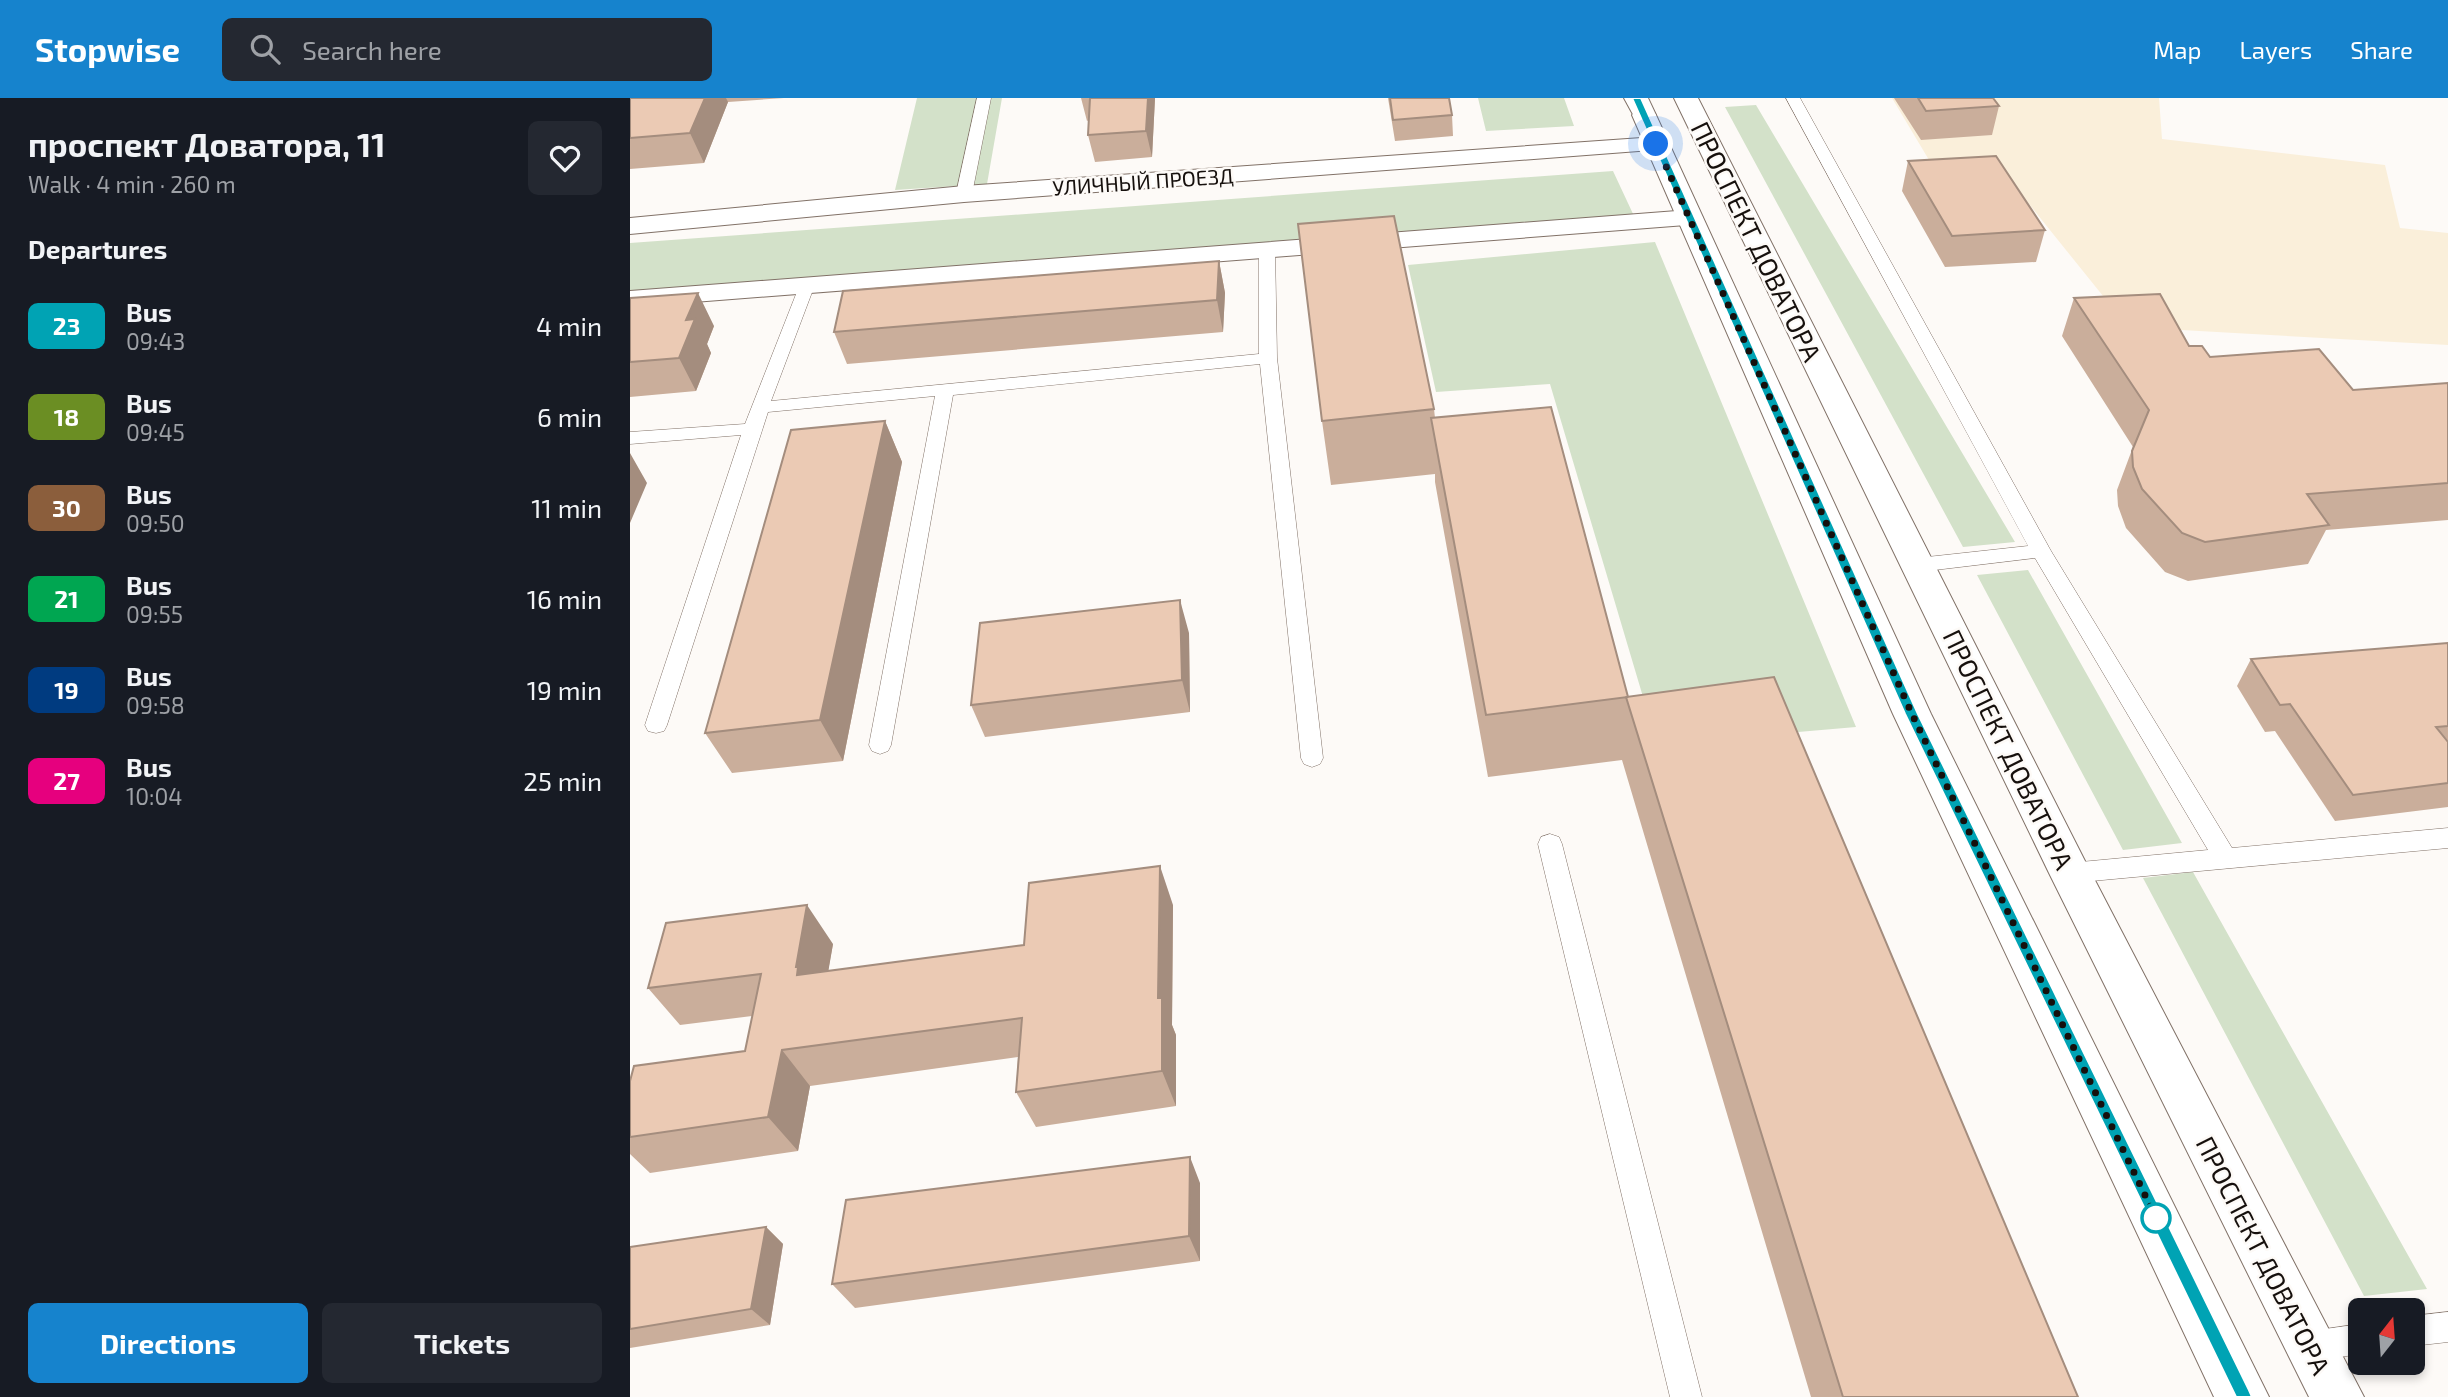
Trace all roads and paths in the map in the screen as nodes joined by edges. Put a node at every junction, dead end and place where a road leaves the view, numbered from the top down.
1 (985, 98) edge
2 (1686, 98) edge
3 (1793, 98) edge
4 (1645, 119) edge
5 (964, 194) junction
6 (1690, 218) junction
7 (630, 226) edge
8 (1267, 248) junction
9 (806, 287) junction
10 (630, 299) edge
11 (1268, 358) junction
12 (945, 390) junction
13 (760, 407) junction
14 (753, 429) junction
15 (630, 438) edge
16 (2041, 551) junction
17 (1918, 565) junction
18 (656, 725) dead end
19 (880, 746) dead end
20 (1312, 758) dead end
21 (2448, 838) edge
22 (1550, 844) dead end
23 (2226, 859) junction
24 (2070, 873) junction
25 (2448, 1327) edge
26 (2426, 1330) edge
27 (2348, 1341) edge
28 (2311, 1346) junction
29 (1686, 1397) edge
30 (2242, 1397) edge
31 (2337, 1397) edge

1 - 5 lane
2 - 17 main road, ПРОСПЕКТ ДОВАТОРА
3 - 16 lane
4 - 5 main road, УЛИЧНЫЙ ПРОЕЗД
4 - 6 main road, ПРОСПЕКТ ДОВАТОРА
5 - 7 main road, УЛИЧНЫЙ ПРОЕЗД
6 - 8 main road
6 - 30 main road, ПРОСПЕКТ ДОВАТОРА
8 - 9 main road
8 - 11 lane
9 - 10 main road
9 - 13 lane
11 - 12 lane
11 - 20 lane
12 - 13 lane
12 - 19 lane
13 - 14 lane
14 - 15 lane
14 - 18 lane
16 - 17 lane
16 - 23 lane
17 - 24 main road, ПРОСПЕКТ ДОВАТОРА
21 - 23 lane
22 - 29 lane
23 - 24 lane
24 - 28 main road, ПРОСПЕКТ ДОВАТОРА
25 - 26 lane
27 - 28 lane
28 - 31 main road, ПРОСПЕКТ ДОВАТОРА

